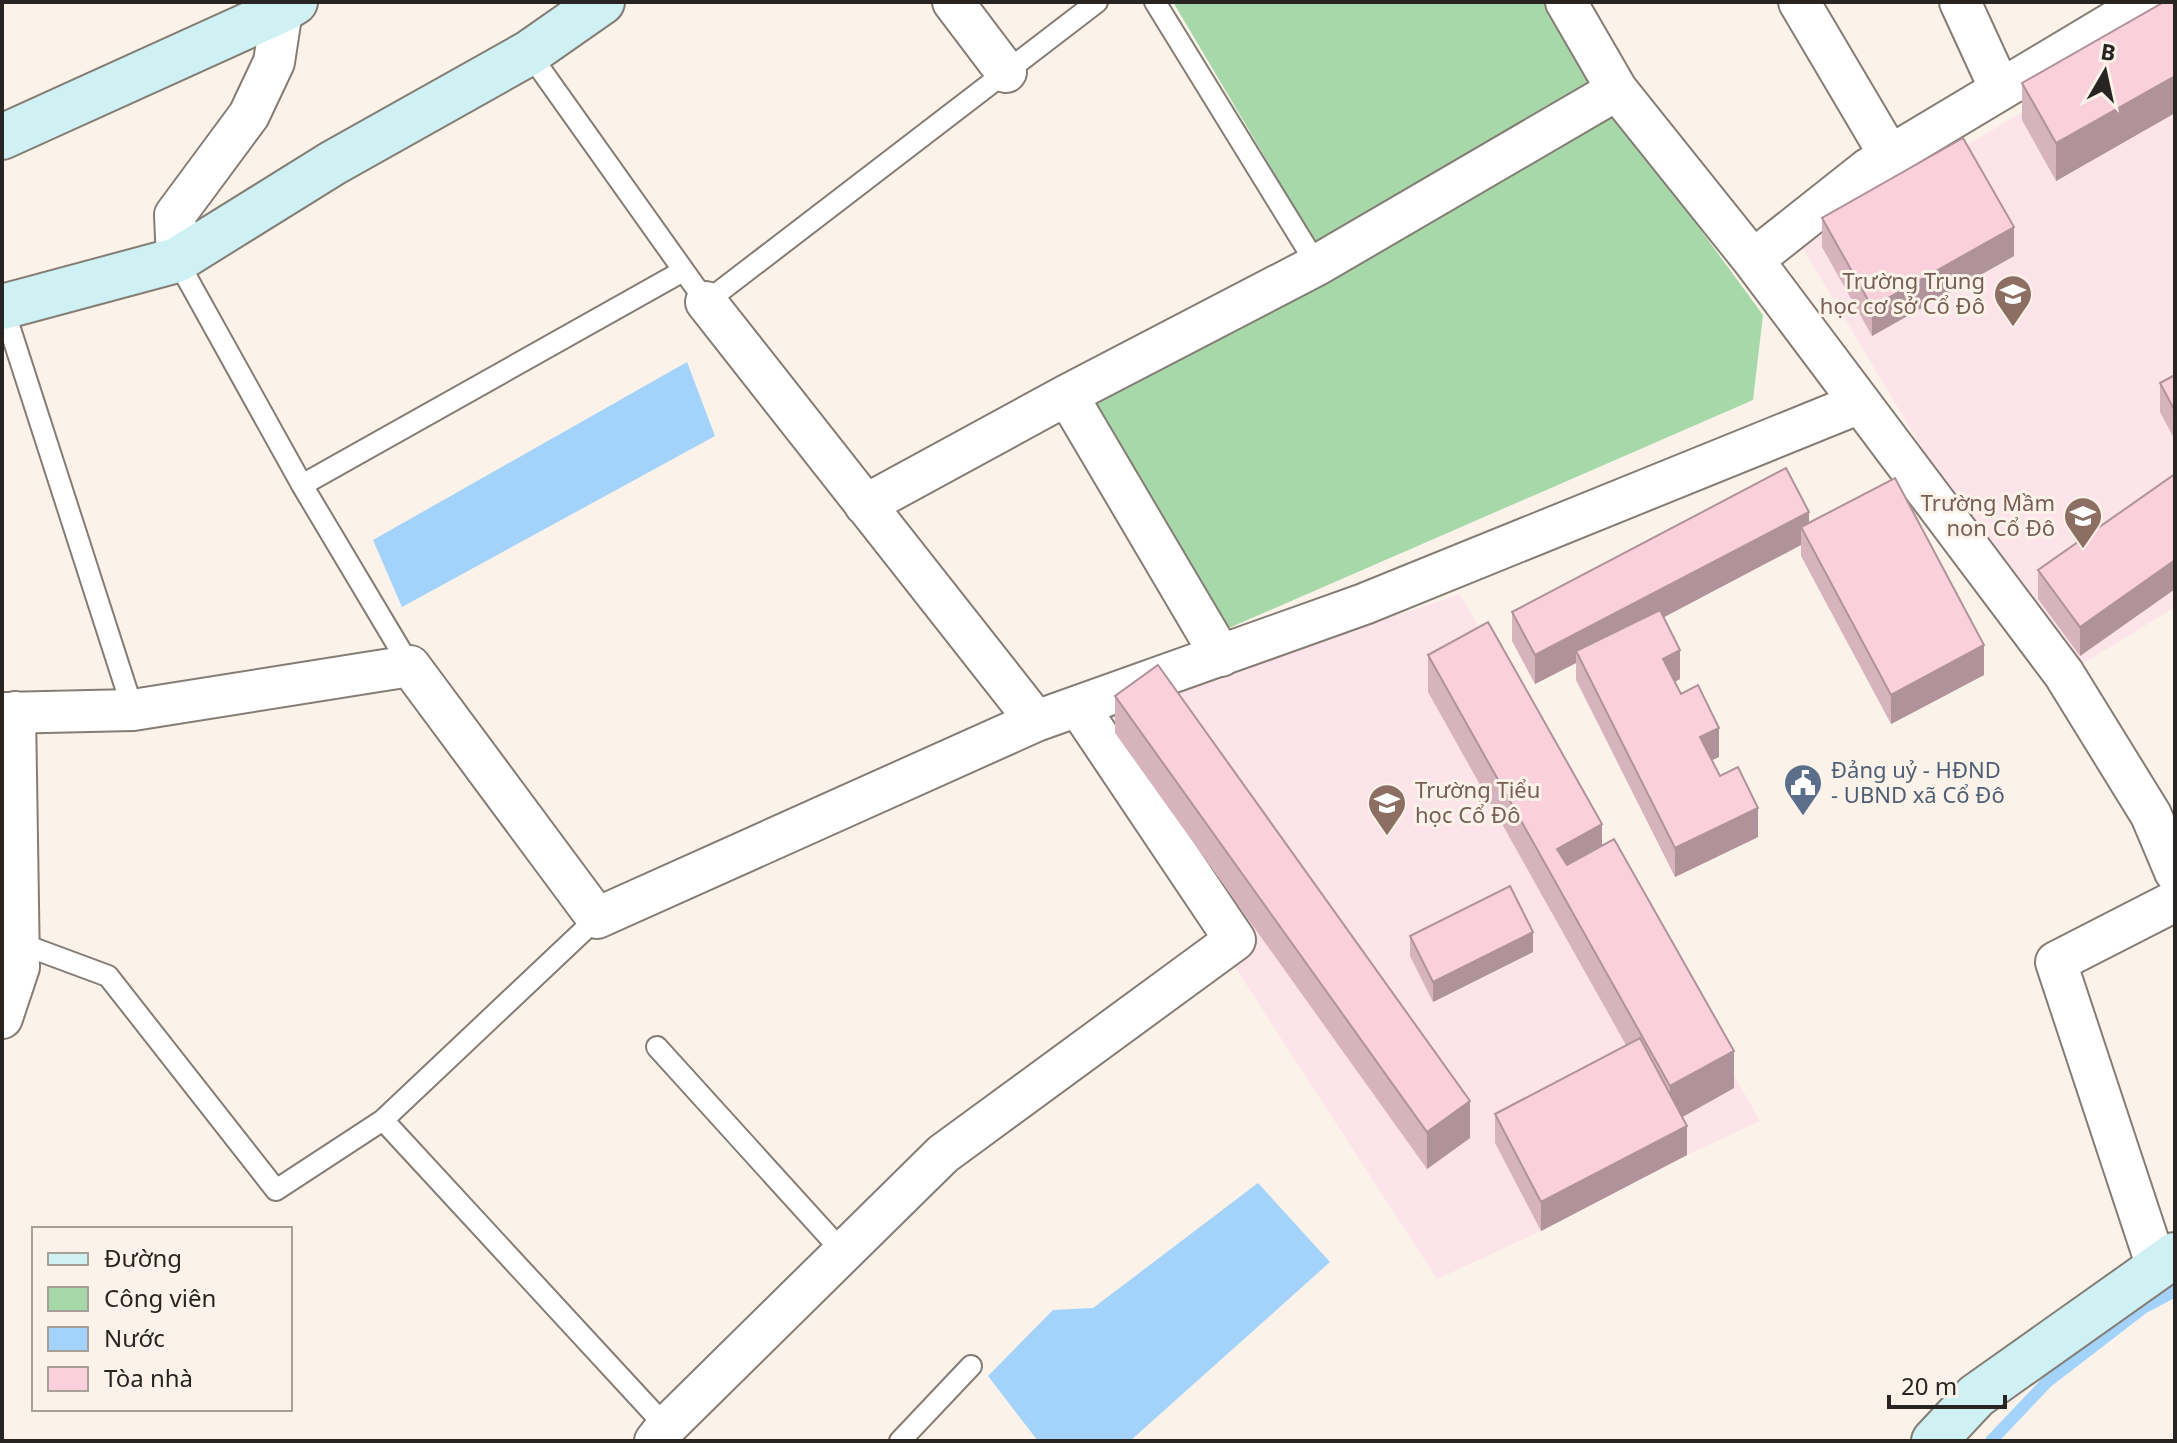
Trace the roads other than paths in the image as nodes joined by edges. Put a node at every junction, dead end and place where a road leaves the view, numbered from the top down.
1 (602, 2) edge
2 (953, 2) edge
3 (1097, 2) edge
4 (1155, 2) edge
5 (1566, 2) edge
6 (1799, 2) edge
7 (1960, 2) edge
8 (2147, 2) edge
9 (289, 6) edge
10 (529, 53) junction
11 (1006, 72) junction
12 (2000, 89) junction
13 (1617, 90) junction
14 (2, 137) edge
15 (1890, 156) junction
16 (177, 260) junction
17 (1753, 260) junction
18 (1317, 265) junction
19 (694, 286) junction
20 (2, 307) edge
21 (1067, 395) junction
22 (1860, 403) junction
23 (302, 485) junction
24 (865, 505) junction
25 (1221, 656) junction
26 (410, 666) junction
27 (1078, 706) junction
28 (133, 710) junction
29 (8, 713) edge
30 (1036, 721) junction
31 (2163, 810) edge
32 (2175, 872) edge
33 (2175, 901) edge
34 (597, 918) junction
35 (19, 943) junction
36 (2, 1018) edge
37 (657, 1047) dead end
38 (383, 1120) junction
39 (842, 1251) junction
40 (2166, 1261) edge
41 (971, 1366) dead end
42 (667, 1436) edge
43 (900, 1441) edge
44 (1934, 1441) edge

1 - 10 main road
2 - 11 street
3 - 11 lane
4 - 18 lane
5 - 13 street
6 - 15 street
7 - 12 street
8 - 12 street
9 - 14 main road
9 - 16 street
10 - 16 main road
10 - 19 lane
11 - 19 lane
12 - 15 street
13 - 17 street
13 - 18 street
15 - 17 street
16 - 20 main road
16 - 23 lane
17 - 22 street
18 - 21 street
19 - 23 lane
19 - 24 street
20 - 28 lane
21 - 24 street
21 - 25 street
22 - 25 street
22 - 31 street
23 - 26 lane
24 - 30 street
25 - 27 street
26 - 28 street
26 - 34 street
27 - 30 street
27 - 39 street
28 - 29 street
29 - 35 street
30 - 34 street
31 - 32 street
33 - 40 street
34 - 38 lane
35 - 36 street
35 - 38 lane
37 - 39 lane
38 - 42 lane
39 - 42 street
40 - 44 main road
41 - 43 lane

